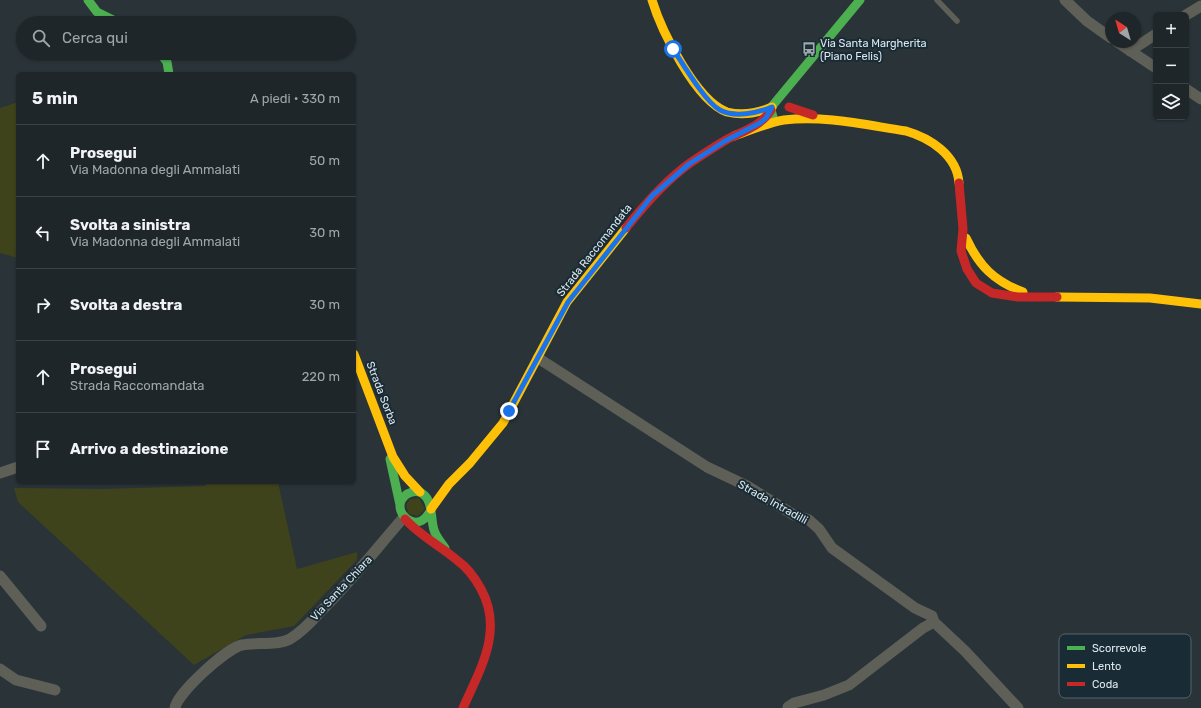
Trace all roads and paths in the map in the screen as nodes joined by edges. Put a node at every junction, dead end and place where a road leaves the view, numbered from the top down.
1 (88, 0) edge
2 (652, 0) edge
3 (860, 0) edge
4 (937, 0) edge
5 (1065, 0) edge
6 (1201, 6) edge
7 (1189, 13) edge
8 (103, 16) edge
9 (957, 21) dead end
10 (1105, 34) edge
11 (1153, 36) edge
12 (1126, 48) edge
13 (1130, 51) junction
14 (165, 60) edge
15 (1153, 66) edge
16 (168, 72) edge
17 (793, 82) junction
18 (1189, 91) edge
19 (1201, 99) edge
20 (789, 106) junction
21 (772, 107) junction
22 (783, 120) junction
23 (829, 120) junction
24 (734, 136) junction
25 (963, 229) junction
26 (1046, 296) junction
27 (1201, 304) edge
28 (538, 358) junction
29 (356, 359) edge
30 (387, 441) junction
31 (16, 468) edge
32 (0, 473) edge
33 (449, 484) junction
34 (422, 493) junction
35 (400, 505) junction
36 (430, 510) junction
37 (404, 518) junction
38 (450, 554) junction
39 (0, 576) edge
40 (934, 622) junction
41 (41, 626) dead end
42 (0, 668) edge
43 (55, 690) dead end
44 (788, 707) edge
45 (175, 708) edge
46 (463, 708) edge
47 (1018, 708) edge

1 - 8 street
2 - 21 street
3 - 17 street
4 - 9 lane
5 - 10 street
6 - 7 street
11 - 13 street
12 - 13 street
13 - 15 street
14 - 16 street
17 - 20 street
17 - 21 street
18 - 19 street
20 - 21 street
20 - 22 street
20 - 23 street
21 - 22 street
21 - 24 street
22 - 23 street
22 - 24 street
23 - 25 street
24 - 28 street, Strada Raccomandata
25 - 26 street
25 - 26 street
26 - 27 street
28 - 33 street, Strada Raccomandata
28 - 40 street, Strada Intradilli
29 - 30 street, Strada Sorba
30 - 34 street
30 - 35 street
31 - 32 street
33 - 34 street
33 - 36 street
34 - 35 street
34 - 36 street
35 - 37 street
36 - 37 street
36 - 38 street
37 - 38 street
37 - 45 street, Via Santa Chiara
38 - 46 street
39 - 41 street
40 - 44 street
40 - 47 street, Strada Intradilli
42 - 43 street

